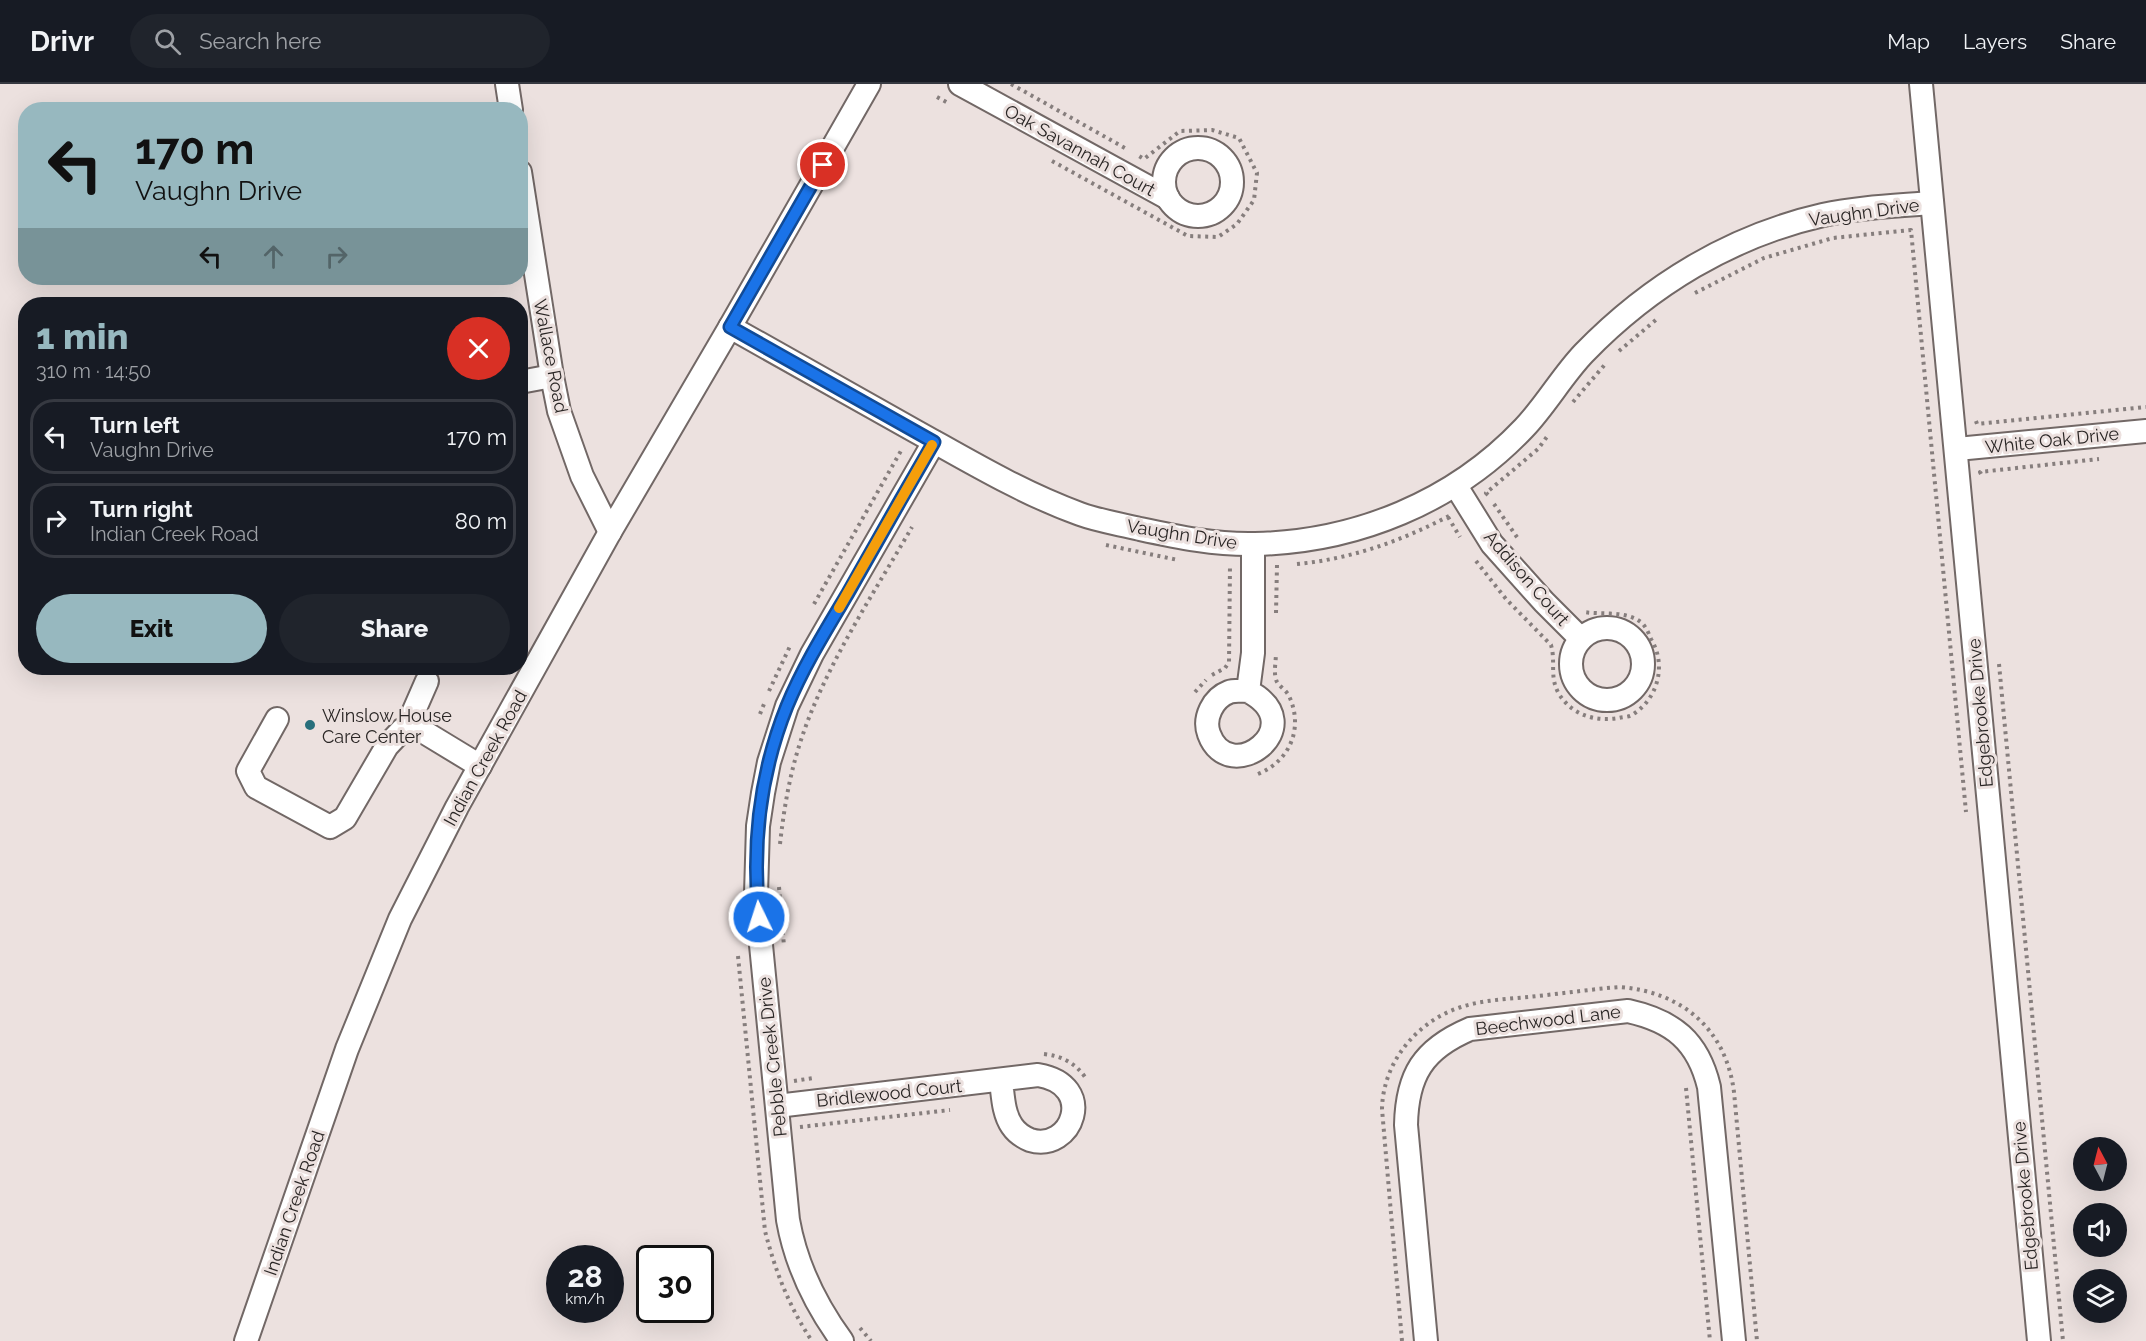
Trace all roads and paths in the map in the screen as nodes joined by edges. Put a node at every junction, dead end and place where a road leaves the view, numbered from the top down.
1 (507, 84) edge
2 (869, 84) edge
3 (960, 84) edge
4 (1921, 84) edge
5 (510, 102) edge
6 (1168, 198) dead end
7 (1932, 203) junction
8 (528, 223) edge
9 (1688, 296) dead end
10 (1661, 315) dead end
11 (730, 327) junction
12 (552, 376) junction
13 (528, 380) edge
14 (1571, 406) dead end
15 (2146, 407) edge
16 (1975, 412) dead end
17 (2146, 431) edge
18 (1551, 432) dead end
19 (934, 442) junction
20 (1957, 449) junction
21 (2109, 458) dead end
22 (1981, 483) dead end
23 (1456, 486) junction
24 (1448, 517) dead end
25 (915, 522) dead end
26 (610, 532) junction
27 (1465, 543) dead end
28 (1253, 544) junction
29 (1522, 545) dead end
30 (1470, 552) dead end
31 (1578, 606) dead end
32 (1581, 639) dead end
33 (1998, 655) dead end
34 (427, 681) dead end
35 (1248, 691) dead end
36 (277, 719) dead end
37 (424, 732) junction
38 (480, 766) junction
39 (1967, 817) dead end
40 (780, 850) dead end
41 (779, 880) dead end
42 (785, 950) dead end
43 (797, 1080) dead end
44 (1001, 1081) dead end
45 (1684, 1082) dead end
46 (797, 1087) dead end
47 (777, 1106) junction
48 (950, 1110) dead end
49 (800, 1120) dead end
50 (801, 1127) junction
51 (793, 1128) dead end
52 (850, 1333) edge
53 (246, 1341) edge
54 (871, 1341) edge
55 (1402, 1341) edge
56 (1426, 1341) edge
57 (1710, 1341) edge
58 (1734, 1341) edge
59 (1757, 1341) edge
60 (2039, 1341) edge
61 (2063, 1341) edge

1 - 5 street
2 - 11 street, Indian Creek Road
3 - 6 street, Oak Savannah Court
4 - 7 street, Edgebrooke Drive
7 - 20 street, Edgebrooke Drive
7 - 23 street, Vaughn Drive
8 - 12 street, Wallace Road
9 - 39 path
10 - 14 path
11 - 19 street, Vaughn Drive
11 - 26 street, Indian Creek Road
12 - 13 street
12 - 26 street, Wallace Road
15 - 16 path
17 - 20 street, White Oak Drive
18 - 29 path
19 - 28 street, Vaughn Drive
19 - 47 street, Pebble Creek Drive
20 - 60 street, Edgebrooke Drive
21 - 22 path
23 - 28 street, Vaughn Drive
23 - 32 street, Addison Court
24 - 27 path
25 - 40 path
26 - 38 street, Indian Creek Road
28 - 35 street
30 - 31 path
33 - 61 path
34 - 37 street
36 - 37 street
37 - 38 street
38 - 53 street, Indian Creek Road
41 - 42 path
43 - 46 path
44 - 47 street, Bridlewood Court
45 - 57 path
47 - 52 street, Pebble Creek Drive
48 - 50 path
49 - 50 path
50 - 51 path
52 - 54 path
55 - 59 path
56 - 58 street, Beechwood Lane

